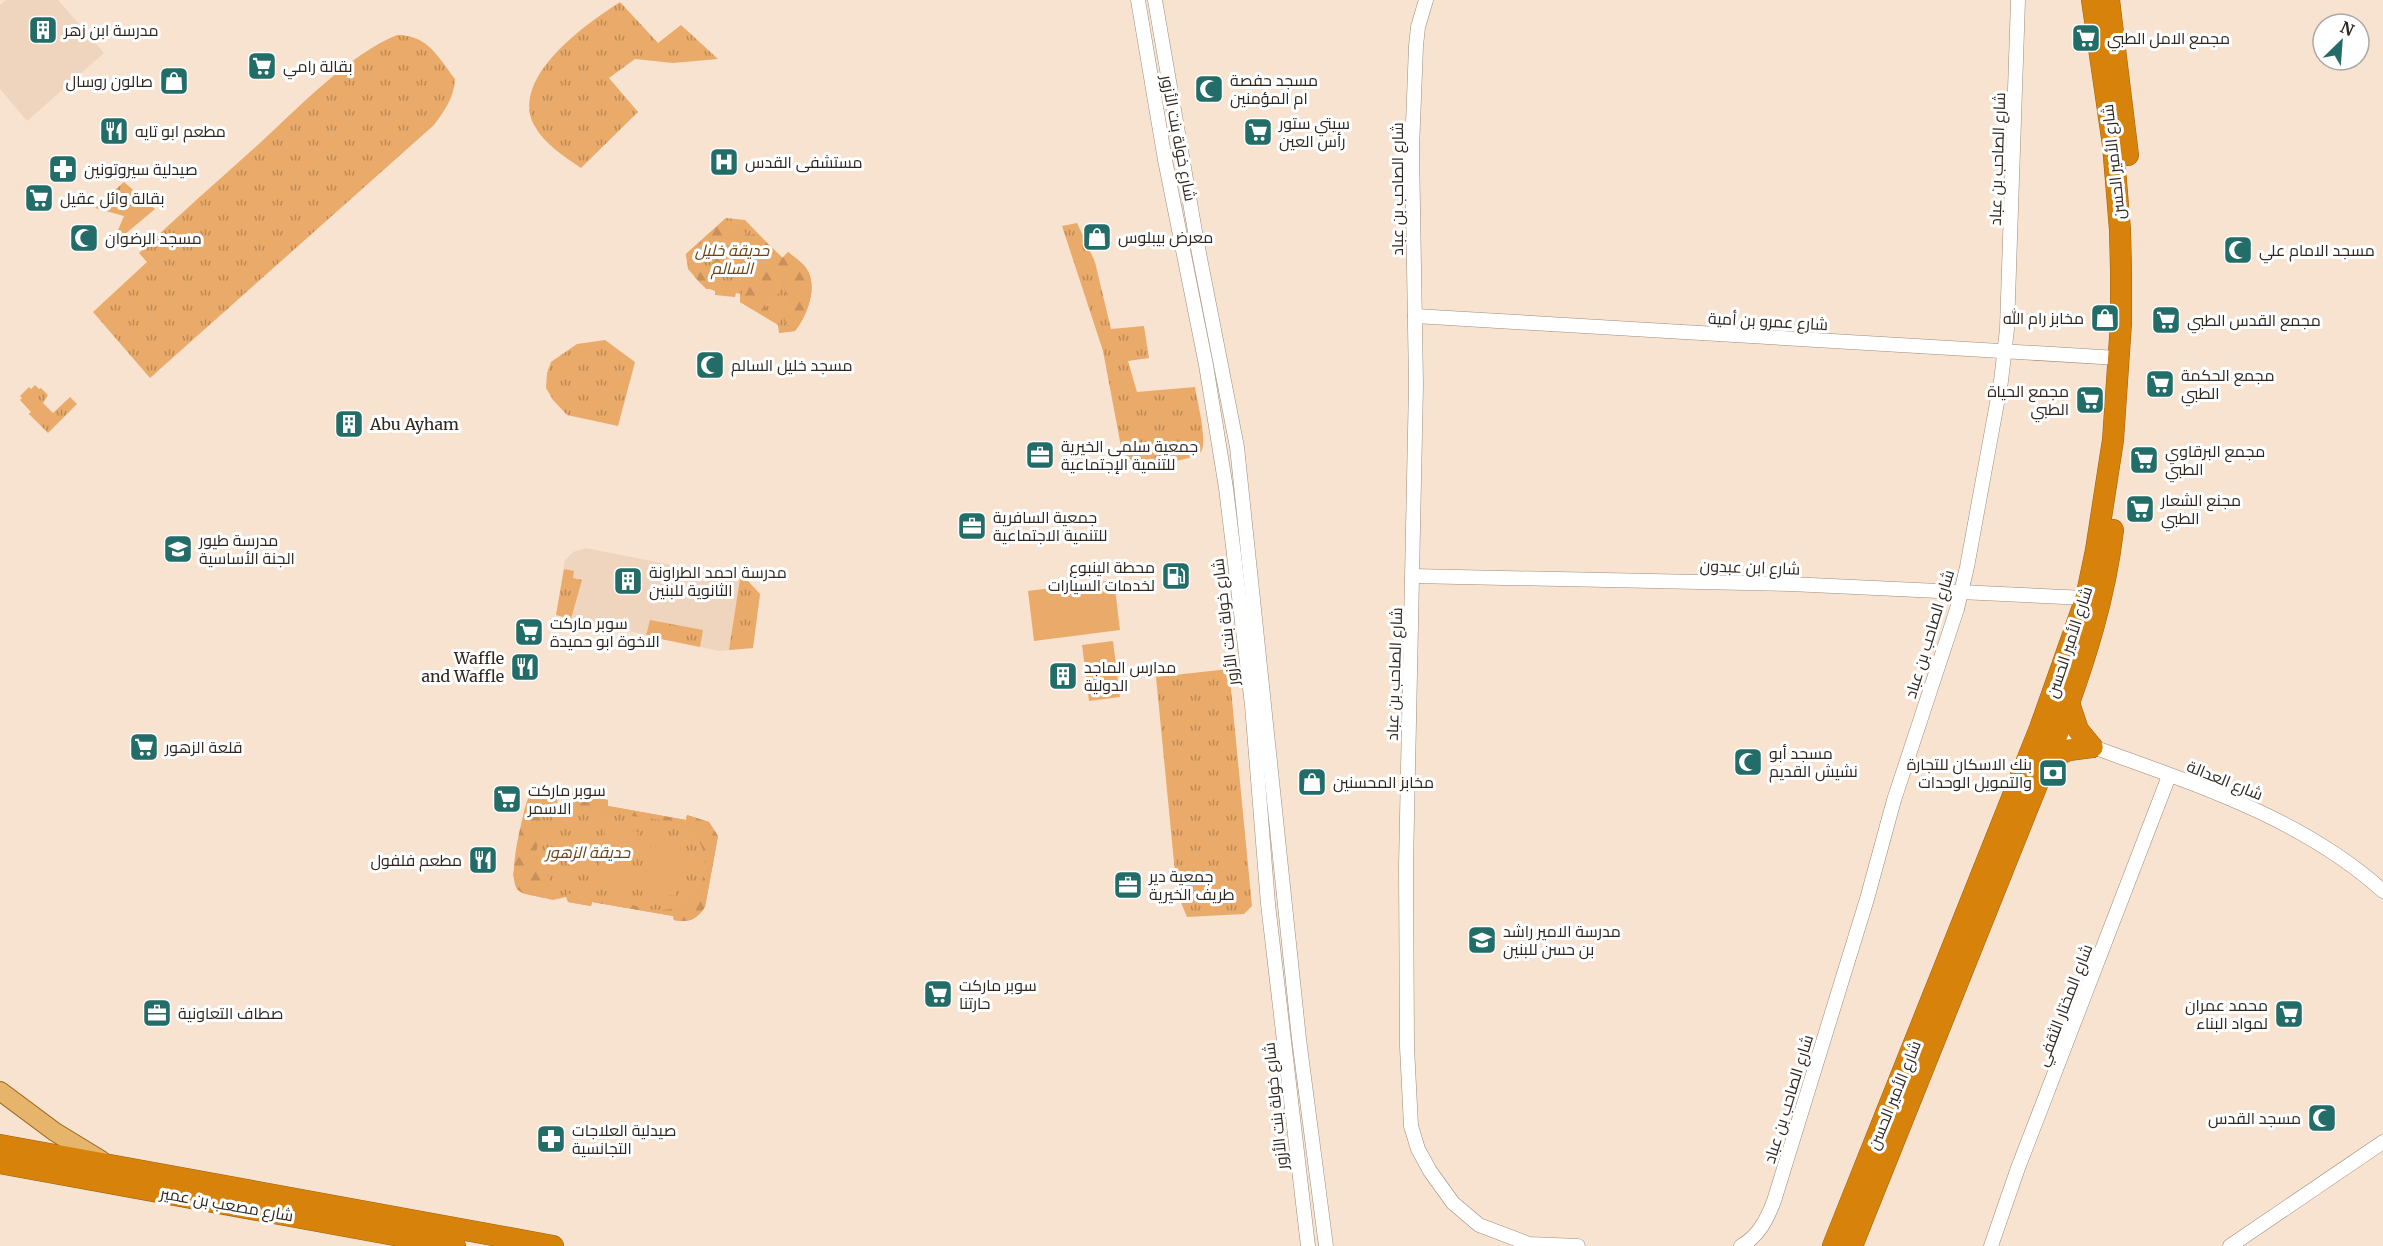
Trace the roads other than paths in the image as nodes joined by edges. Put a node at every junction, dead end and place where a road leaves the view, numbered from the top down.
1 (1138, 0) edge
2 (1155, 0) edge
3 (1426, 0) edge
4 (2018, 0) edge
5 (2092, 0) edge
6 (2109, 0) edge
7 (1185, 215) junction
8 (1415, 316) junction
9 (2005, 352) junction
10 (2118, 358) junction
11 (1413, 576) junction
12 (1961, 593) junction
13 (2086, 598) junction
14 (2069, 703) junction
15 (1254, 724) junction
16 (1268, 724) junction
17 (2048, 731) junction
18 (2092, 747) junction
19 (2046, 760) junction
20 (2169, 776) junction
21 (2383, 891) edge
22 (0, 1091) edge
23 (2383, 1142) edge
24 (0, 1145) edge
25 (0, 1163) edge
26 (110, 1166) junction
27 (454, 1246) edge
28 (553, 1246) edge
29 (1308, 1246) edge
30 (1326, 1246) edge
31 (1578, 1246) edge
32 (1741, 1246) edge
33 (1833, 1246) edge
34 (1852, 1246) edge
35 (1991, 1246) edge
36 (2230, 1246) edge

1 - 7 street, شارع خولة بنت الأزور
2 - 7 street, شارع خولة بنت الأزور
3 - 8 street, شارع الصاحب بن عباد
4 - 9 street, شارع الصاحب بن عباد
5 - 10 highway, شارع الأمير الحسن
6 - 14 highway, شارع الأمير الحسن
7 - 15 street, شارع خولة بنت الأزور
7 - 16 street, شارع خولة بنت الأزور
8 - 9 street, شارع عمرو بن أمية
8 - 11 street, شارع الصاحب بن عباد
9 - 10 street, شارع عمرو بن أمية
9 - 12 street, شارع الصاحب بن عباد
10 - 13 highway, شارع الأمير الحسن
11 - 12 street, شارع ابن عبدون
11 - 31 street, شارع الصاحب بن عباد
12 - 13 street, شارع ابن عبدون
12 - 32 street, شارع الصاحب بن عباد
13 - 17 highway, شارع الأمير الحسن
14 - 17 highway, شارع الأمير الحسن
14 - 18 highway
15 - 16 street
15 - 29 street, شارع خولة بنت الأزور
16 - 30 street, شارع خولة بنت الأزور
17 - 18 street, شارع العدالة
17 - 19 highway, شارع الأمير الحسن
17 - 33 highway, شارع الأمير الحسن
18 - 19 highway
18 - 20 street, شارع العدالة
19 - 34 highway, شارع الأمير الحسن
20 - 21 street, شارع العدالة
20 - 35 street, شارع المختار الثقفي
22 - 26 main road, شارع مصعب بن عمير
23 - 36 street
24 - 26 highway, شارع مصعب بن عمير
25 - 27 highway, شارع مصعب بن عمير
26 - 28 highway, شارع مصعب بن عمير

